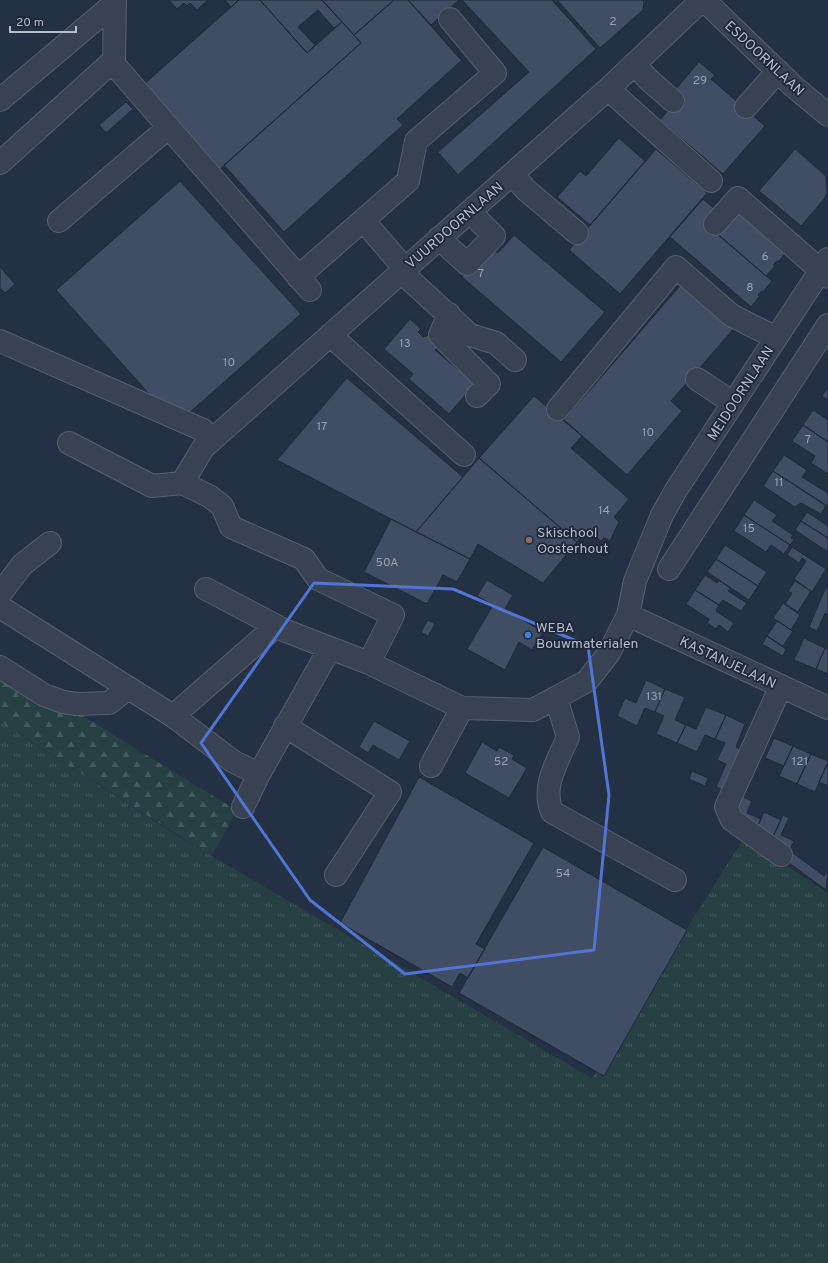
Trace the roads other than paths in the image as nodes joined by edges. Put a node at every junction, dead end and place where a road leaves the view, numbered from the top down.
1 (703, 0) edge
2 (115, 1) edge
3 (450, 19) dead end
4 (112, 62) junction
5 (634, 64) junction
6 (778, 71) junction
7 (608, 89) junction
8 (0, 100) edge
9 (673, 101) dead end
10 (746, 107) dead end
11 (828, 115) edge
12 (169, 127) junction
13 (0, 163) edge
14 (512, 174) junction
15 (710, 181) dead end
16 (470, 212) junction
17 (363, 220) junction
18 (60, 221) dead end
19 (715, 224) dead end
20 (577, 233) dead end
21 (439, 238) junction
22 (825, 269) edge
23 (404, 270) junction
24 (449, 314) junction
25 (828, 325) edge
26 (330, 335) junction
27 (776, 338) junction
28 (0, 341) edge
29 (515, 360) dead end
30 (697, 379) dead end
31 (477, 396) dead end
32 (733, 403) junction
33 (558, 409) dead end
34 (69, 443) dead end
35 (207, 444) junction
36 (464, 455) dead end
37 (182, 483) junction
38 (662, 515) junction
39 (690, 536) junction
40 (50, 543) dead end
41 (669, 569) dead end
42 (206, 589) dead end
43 (2, 609) edge
44 (628, 615) junction
45 (276, 626) junction
46 (330, 648) junction
47 (369, 663) junction
48 (0, 667) edge
49 (781, 686) junction
50 (128, 688) junction
51 (556, 698) junction
52 (462, 708) junction
53 (828, 708) edge
54 (173, 716) junction
55 (285, 726) junction
56 (431, 766) dead end
57 (259, 774) junction
58 (243, 807) dead end
59 (781, 855) dead end
60 (336, 875) dead end
61 (675, 880) dead end

1 - 5 street, VUURDOORNLAAN
1 - 6 street, ESDOORNLAAN
2 - 4 street
2 - 8 street
3 - 17 street
4 - 12 street
4 - 13 street
5 - 7 street, VUURDOORNLAAN
5 - 9 street
6 - 10 street
6 - 11 street, ESDOORNLAAN
7 - 14 street, VUURDOORNLAAN
7 - 15 street
12 - 17 street
12 - 18 street
14 - 16 street, VUURDOORNLAAN
14 - 20 street
16 - 21 street, VUURDOORNLAAN
16 - 21 street
17 - 23 street
19 - 22 street
21 - 23 street, VUURDOORNLAAN
22 - 27 street, MEIDOORNLAAN
23 - 24 street
23 - 26 street, VUURDOORNLAAN
24 - 29 street
24 - 31 street
25 - 39 street
26 - 35 street, VUURDOORNLAAN
26 - 36 street
27 - 32 street, MEIDOORNLAAN
27 - 33 street
28 - 35 street
30 - 32 street
32 - 38 street, MEIDOORNLAAN
34 - 37 street
35 - 37 street, VUURDOORNLAAN
37 - 47 street
38 - 39 street
38 - 44 street, MEIDOORNLAAN
39 - 41 street
40 - 43 street
42 - 45 street
43 - 50 street
44 - 49 street, KASTANJELAAN
44 - 51 street, MEIDOORNLAAN
45 - 46 street
45 - 54 street
46 - 47 street
46 - 55 street
47 - 52 street
48 - 50 street
49 - 53 street, KASTANJELAAN
49 - 59 street
50 - 54 street
51 - 52 street, MEIDOORNLAAN
51 - 61 street
52 - 56 street
54 - 57 street
55 - 57 street
55 - 60 street
57 - 58 street

